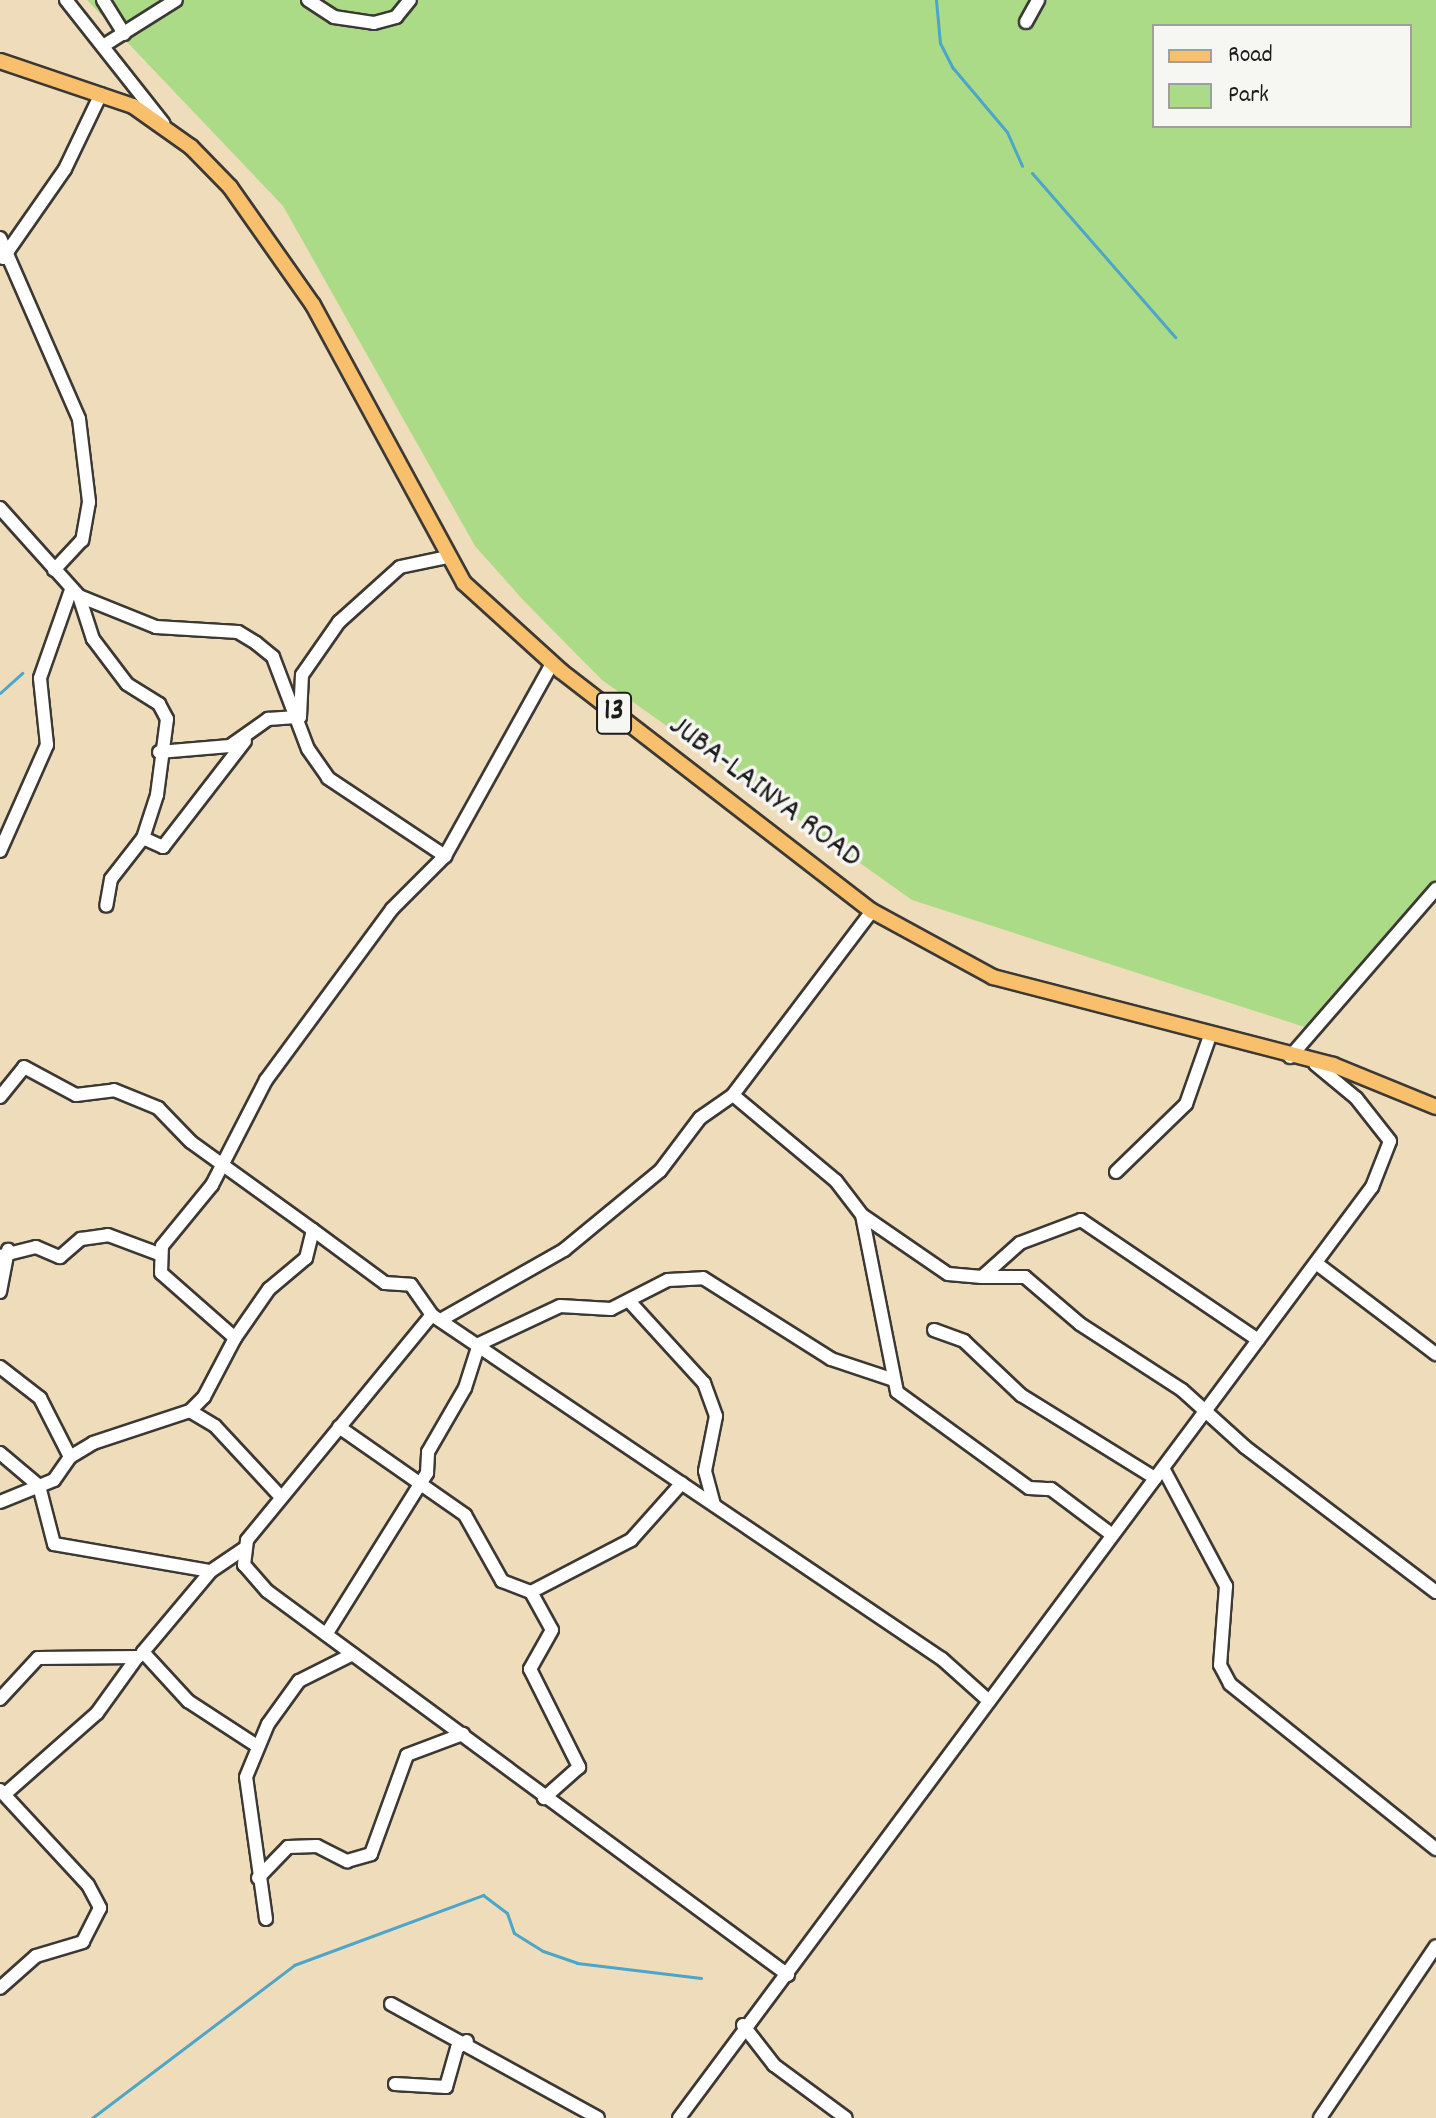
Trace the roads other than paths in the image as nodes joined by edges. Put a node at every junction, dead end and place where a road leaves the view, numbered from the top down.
1 (66, 0) edge
2 (103, 0) edge
3 (176, 0) edge
4 (308, 0) edge
5 (410, 0) edge
6 (1038, 0) edge
7 (1026, 22) dead end
8 (124, 34) junction
9 (103, 46) junction
10 (0, 61) edge
11 (101, 94) junction
12 (163, 123) junction
13 (0, 238) edge
14 (2, 258) edge
15 (0, 508) edge
16 (447, 557) junction
17 (54, 570) junction
18 (75, 593) junction
19 (552, 664) junction
20 (300, 717) junction
21 (255, 729) junction
22 (159, 752) junction
23 (143, 838) junction
24 (0, 851) edge
25 (445, 856) junction
26 (1436, 889) edge
27 (106, 906) dead end
28 (872, 911) junction
29 (1210, 1036) junction
30 (1290, 1057) junction
31 (1315, 1064) junction
32 (733, 1095) junction
33 (0, 1097) edge
34 (1436, 1107) edge
35 (224, 1162) junction
36 (1116, 1172) dead end
37 (862, 1215) junction
38 (313, 1230) junction
39 (4, 1253) edge
40 (159, 1254) junction
41 (1316, 1263) junction
42 (982, 1277) junction
43 (0, 1292) edge
44 (630, 1302) junction
45 (438, 1316) junction
46 (934, 1330) dead end
47 (235, 1338) junction
48 (1258, 1340) junction
49 (479, 1344) junction
50 (1436, 1354) edge
51 (0, 1367) edge
52 (894, 1380) junction
53 (1205, 1407) junction
54 (190, 1411) junction
55 (339, 1427) junction
56 (0, 1453) edge
57 (70, 1457) junction
58 (1159, 1473) junction
59 (420, 1483) junction
60 (682, 1483) junction
61 (39, 1486) junction
62 (281, 1497) junction
63 (0, 1502) edge
64 (714, 1505) junction
65 (1111, 1534) junction
66 (245, 1548) junction
67 (211, 1571) junction
68 (531, 1592) junction
69 (1436, 1592) edge
70 (327, 1633) junction
71 (353, 1654) junction
72 (140, 1655) junction
73 (0, 1699) edge
74 (989, 1701) junction
75 (463, 1734) junction
76 (257, 1746) junction
77 (2, 1792) edge
78 (544, 1798) junction
79 (1436, 1849) edge
80 (258, 1878) junction
81 (266, 1919) dead end
82 (1436, 1946) edge
83 (788, 1975) junction
84 (0, 1988) edge
85 (391, 2004) dead end
86 (743, 2025) junction
87 (467, 2041) junction
88 (395, 2084) dead end
89 (598, 2118) edge
90 (679, 2118) edge
91 (846, 2118) edge
92 (1320, 2118) edge

1 - 9 street
2 - 8 street
3 - 8 street
4 - 5 street
6 - 7 street
8 - 9 street
9 - 12 street
10 - 11 main road, JUBA-LAINYA ROAD / 13
11 - 12 main road, JUBA-LAINYA ROAD / 13
11 - 14 street
12 - 16 main road, JUBA-LAINYA ROAD / 13
13 - 14 street
14 - 17 street
15 - 17 street
16 - 19 main road, JUBA-LAINYA ROAD / 13
16 - 20 street
17 - 18 street
18 - 20 street
18 - 22 street
18 - 24 street
19 - 25 street
19 - 28 main road, JUBA-LAINYA ROAD / 13
20 - 21 street
20 - 25 street
21 - 22 street
21 - 23 street
22 - 23 street
23 - 27 street
25 - 35 street
26 - 30 street
28 - 29 main road, JUBA-LAINYA ROAD / 13
28 - 32 street
29 - 30 main road, JUBA-LAINYA ROAD / 13
29 - 36 street
30 - 31 main road, JUBA-LAINYA ROAD / 13
31 - 34 main road, JUBA-LAINYA ROAD / 13
31 - 41 street
32 - 37 street
32 - 45 street
33 - 35 street
35 - 38 street
35 - 40 street
37 - 42 street
37 - 52 street
38 - 45 street
38 - 47 street
39 - 40 street
39 - 43 street
40 - 47 street
41 - 48 street
41 - 50 street
42 - 48 street
42 - 53 street
44 - 49 street
44 - 52 street
44 - 64 street
45 - 49 street
45 - 55 street
46 - 58 street
47 - 54 street
48 - 53 street
49 - 59 street
49 - 60 street
51 - 57 street
52 - 65 street
53 - 58 street
53 - 69 street
54 - 57 street
54 - 62 street
55 - 59 street
55 - 62 street
56 - 61 street
57 - 61 street
58 - 65 street
58 - 79 street
59 - 68 street
59 - 70 street
60 - 64 street
60 - 68 street
61 - 63 street
61 - 67 street
62 - 66 street
64 - 74 street
65 - 74 street
66 - 67 street
66 - 70 street
67 - 72 street
68 - 78 street
70 - 71 street
71 - 75 street
71 - 76 street
72 - 73 street
72 - 76 street
72 - 77 street
74 - 83 street
75 - 78 street
75 - 80 street
76 - 80 street
77 - 84 street
78 - 83 street
80 - 81 street
82 - 92 street
83 - 86 street
85 - 87 street
86 - 90 street
86 - 91 street
87 - 88 street
87 - 89 street

